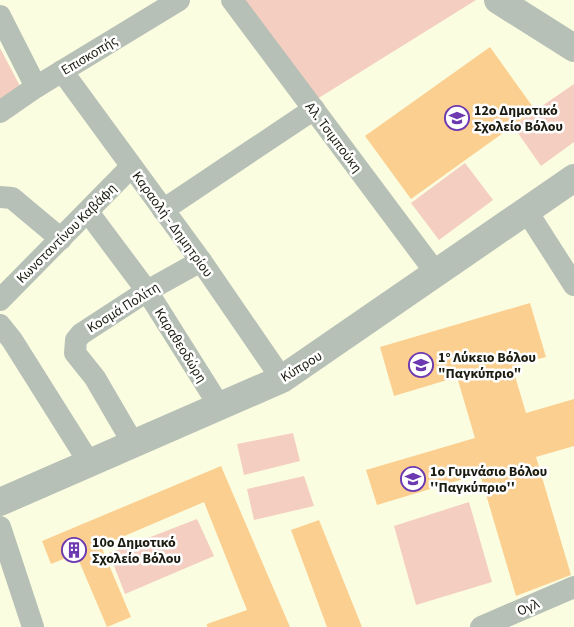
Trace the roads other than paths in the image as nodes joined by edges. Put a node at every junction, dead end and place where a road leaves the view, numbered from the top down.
1 (179, 0) edge
2 (232, 0) edge
3 (498, 0) edge
4 (0, 16) edge
5 (574, 48) edge
6 (62, 71) junction
7 (36, 87) junction
8 (314, 109) junction
9 (0, 112) edge
10 (131, 166) junction
11 (574, 178) edge
12 (0, 197) edge
13 (163, 210) junction
14 (526, 210) junction
15 (88, 212) junction
16 (61, 239) junction
17 (201, 261) junction
18 (436, 274) junction
19 (574, 285) edge
20 (147, 291) junction
21 (0, 300) edge
22 (0, 325) edge
23 (282, 379) junction
24 (220, 407) junction
25 (134, 445) junction
26 (90, 464) junction
27 (0, 502) edge
28 (0, 527) edge
29 (574, 587) edge
30 (33, 627) edge
31 (481, 627) edge

1 - 6 street, Επισκοπής
2 - 8 street, Αλ. Τσιμπούκη
3 - 5 street
4 - 7 street
6 - 7 street, Επισκοπής
6 - 10 street, Καραολή - Δημητρίου
7 - 9 street, Επισκοπής
8 - 13 street
8 - 18 street, Αλ. Τσιμπούκη
10 - 13 street, Καραολή - Δημητρίου
10 - 15 street, Κωνσταντίνου Καβάφη
11 - 14 street, Κύπρου
12 - 16 street
13 - 17 street, Καραολή - Δημητρίου
14 - 18 street, Κύπρου
14 - 19 street
15 - 16 street, Κωνσταντίνου Καβάφη
15 - 20 street, Καραθεοδώρη
16 - 21 street, Κωνσταντίνου Καβάφη
17 - 20 street, Κοσμά Πολίτη
17 - 23 street, Καραολή - Δημητρίου
18 - 23 street, Κύπρου
20 - 24 street, Καραθεοδώρη
20 - 25 street, Κοσμά Πολίτη
22 - 26 street
23 - 24 street, Κύπρου
24 - 25 street, Κύπρου
25 - 26 street, Κύπρου
26 - 27 street, Κύπρου
28 - 30 street
29 - 31 street, Ογλ

